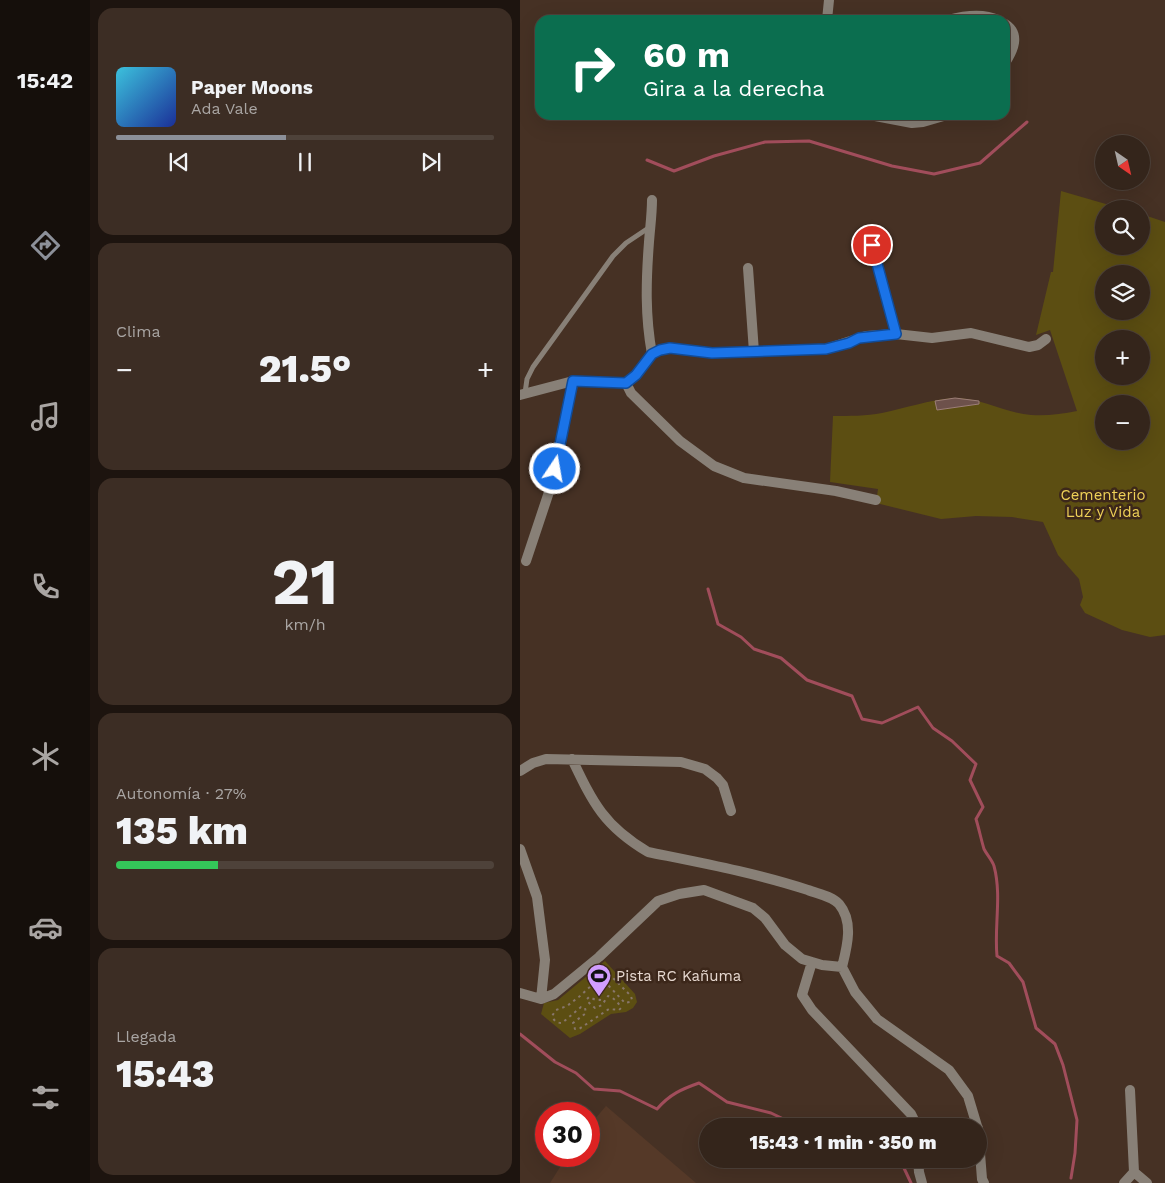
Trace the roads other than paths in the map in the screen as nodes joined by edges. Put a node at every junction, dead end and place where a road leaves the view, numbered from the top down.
1 (829, 0) edge
2 (828, 15) edge
3 (1010, 28) edge
4 (1010, 55) edge
5 (896, 120) edge
6 (931, 120) edge
7 (652, 200) dead end
8 (651, 227) junction
9 (872, 245) dead end
10 (748, 268) dead end
11 (896, 334) junction
12 (1046, 339) dead end
13 (754, 352) junction
14 (652, 354) junction
15 (573, 381) junction
16 (626, 383) junction
17 (523, 394) edge
18 (876, 500) dead end
19 (526, 561) dead end
20 (572, 759) junction
21 (520, 771) edge
22 (731, 811) dead end
23 (520, 849) edge
24 (812, 962) junction
25 (842, 967) junction
26 (520, 993) edge
27 (541, 998) junction
28 (1130, 1090) dead end
29 (913, 1118) edge
30 (974, 1118) edge
31 (919, 1168) edge
32 (981, 1168) edge
33 (1134, 1172) junction
34 (922, 1183) edge
35 (984, 1183) edge
36 (1124, 1183) edge
37 (1147, 1183) edge

1 - 2 street
3 - 4 street
5 - 6 street
7 - 8 street
8 - 14 street
8 - 17 lane
9 - 11 street
10 - 13 street
11 - 12 street
11 - 13 street
13 - 14 street
14 - 16 street
15 - 16 street
15 - 17 street
15 - 19 street
16 - 18 street
20 - 21 street
20 - 22 street
20 - 25 street
23 - 27 street
24 - 25 street
24 - 27 street
24 - 29 street
25 - 30 street
26 - 27 street
28 - 33 street
31 - 34 street
32 - 35 street
33 - 36 street
33 - 37 street

